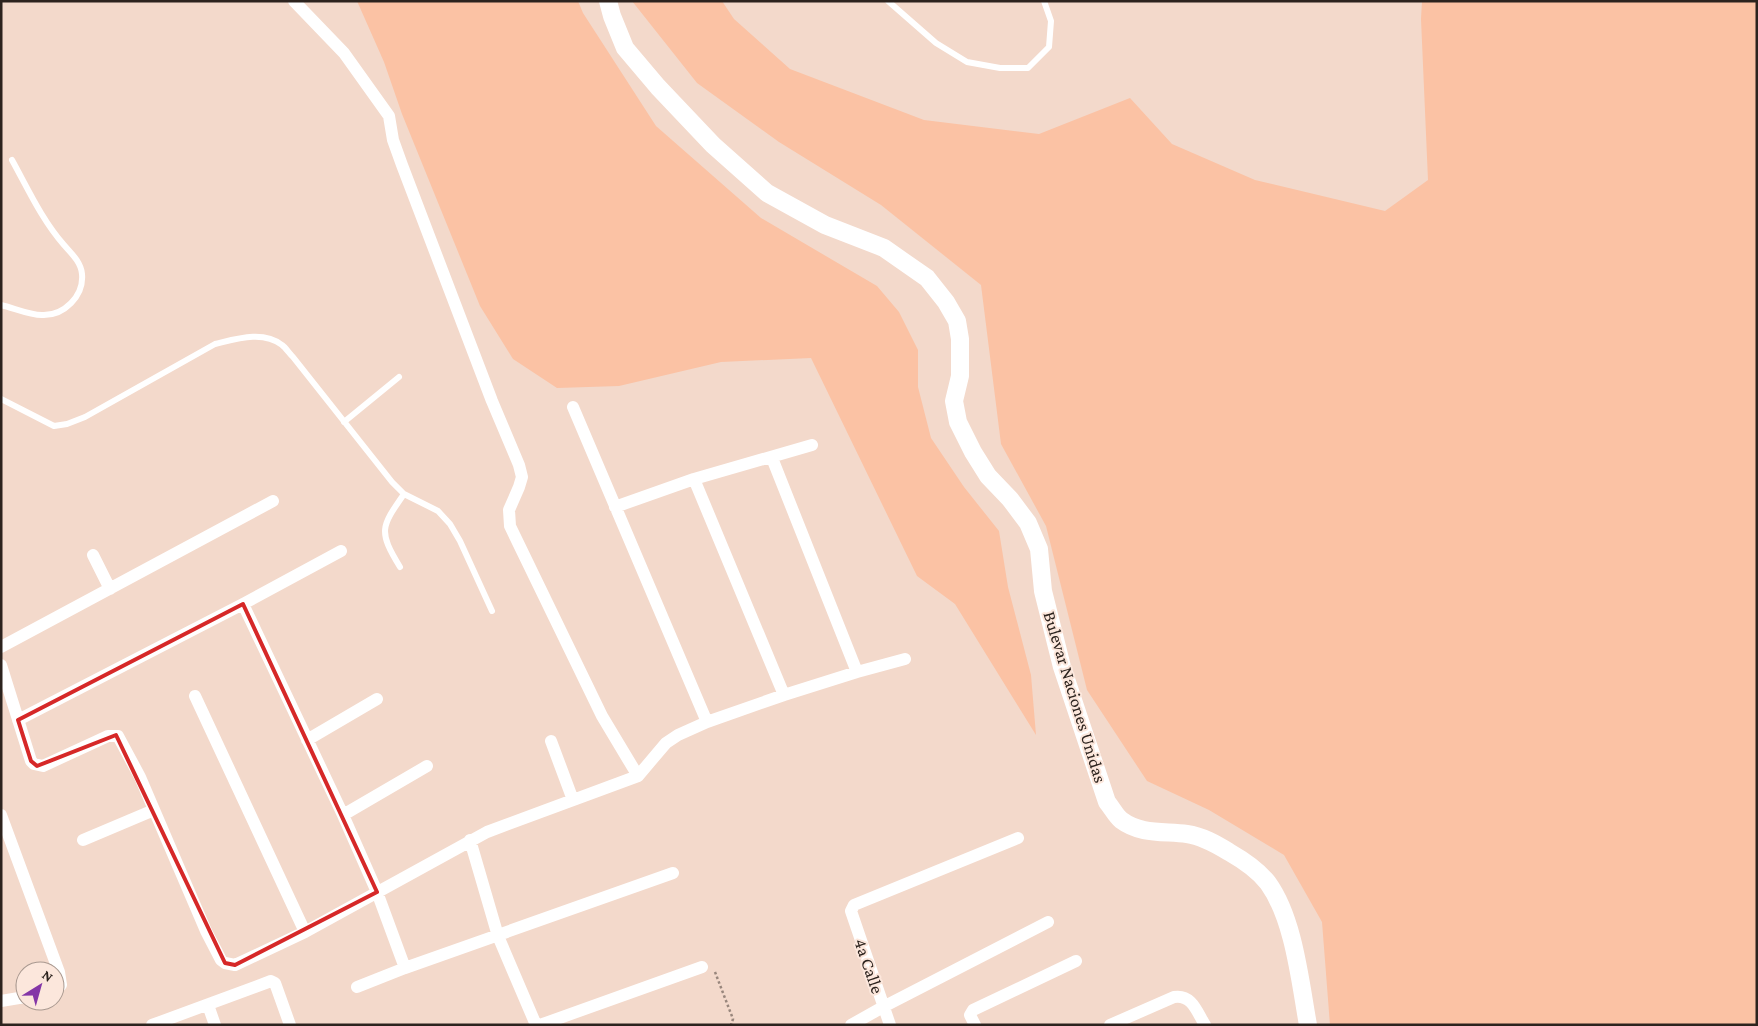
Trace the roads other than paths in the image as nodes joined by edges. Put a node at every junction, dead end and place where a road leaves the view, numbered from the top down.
1 (294, 1) edge
2 (608, 1) edge
3 (888, 1) edge
4 (1044, 1) edge
5 (12, 160) dead end
6 (1, 305) edge
7 (399, 377) dead end
8 (1, 399) edge
9 (573, 407) dead end
10 (344, 422) junction
11 (812, 445) dead end
12 (772, 458) junction
13 (694, 480) junction
14 (404, 494) junction
15 (273, 501) dead end
16 (615, 507) junction
17 (341, 551) dead end
18 (93, 555) dead end
19 (400, 567) dead end
20 (110, 589) junction
21 (244, 604) junction
22 (492, 611) dead end
23 (1, 647) edge
24 (905, 659) dead end
25 (1, 665) edge
26 (857, 672) junction
27 (784, 695) junction
28 (195, 696) dead end
29 (378, 699) dead end
30 (18, 720) junction
31 (707, 722) junction
32 (307, 740) junction
33 (551, 741) dead end
34 (427, 766) dead end
35 (638, 776) junction
36 (573, 800) junction
37 (154, 810) junction
38 (1, 815) edge
39 (343, 815) junction
40 (1018, 838) dead end
41 (83, 840) dead end
42 (470, 840) junction
43 (673, 873) dead end
44 (377, 892) junction
45 (1048, 922) dead end
46 (305, 932) junction
47 (498, 936) junction
48 (55, 961) edge
49 (1076, 961) dead end
50 (405, 968) junction
51 (708, 968) road end
52 (357, 987) dead end
53 (15, 999) edge
54 (1, 1001) edge
55 (208, 1005) junction
56 (883, 1007) junction
57 (152, 1025) edge
58 (215, 1025) edge
59 (290, 1025) edge
60 (536, 1025) edge
61 (540, 1025) edge
62 (852, 1025) edge
63 (890, 1025) edge
64 (974, 1025) edge
65 (1110, 1025) edge
66 (1204, 1025) edge
67 (1308, 1025) edge

1 - 35 street
2 - 67 main road, Bulevar Naciones Unidas
3 - 4 lane
5 - 6 lane
7 - 10 lane
8 - 10 lane
9 - 16 street
10 - 14 lane
11 - 12 street
12 - 13 street
12 - 26 street
13 - 16 street
13 - 27 street
14 - 19 lane
14 - 22 lane
15 - 20 street
16 - 31 street
17 - 21 street
18 - 20 street
20 - 23 street
21 - 30 street
21 - 32 street
24 - 26 street
25 - 30 street
26 - 27 street
27 - 31 street
28 - 46 street
29 - 32 street
30 - 37 street
31 - 35 street
32 - 39 street
33 - 36 street
34 - 39 street
35 - 36 street
36 - 42 street
37 - 41 street
37 - 46 street
38 - 48 street
39 - 44 street
40 - 56 street, 4a Calle
42 - 44 street
42 - 47 street
43 - 47 street
44 - 46 street
44 - 50 street
45 - 56 street
47 - 50 street
47 - 60 street
49 - 64 street
50 - 52 street
51 - 61 street
53 - 54 street
55 - 57 street
55 - 58 street
55 - 59 street
56 - 62 street
56 - 63 street, 4a Calle
65 - 66 street

